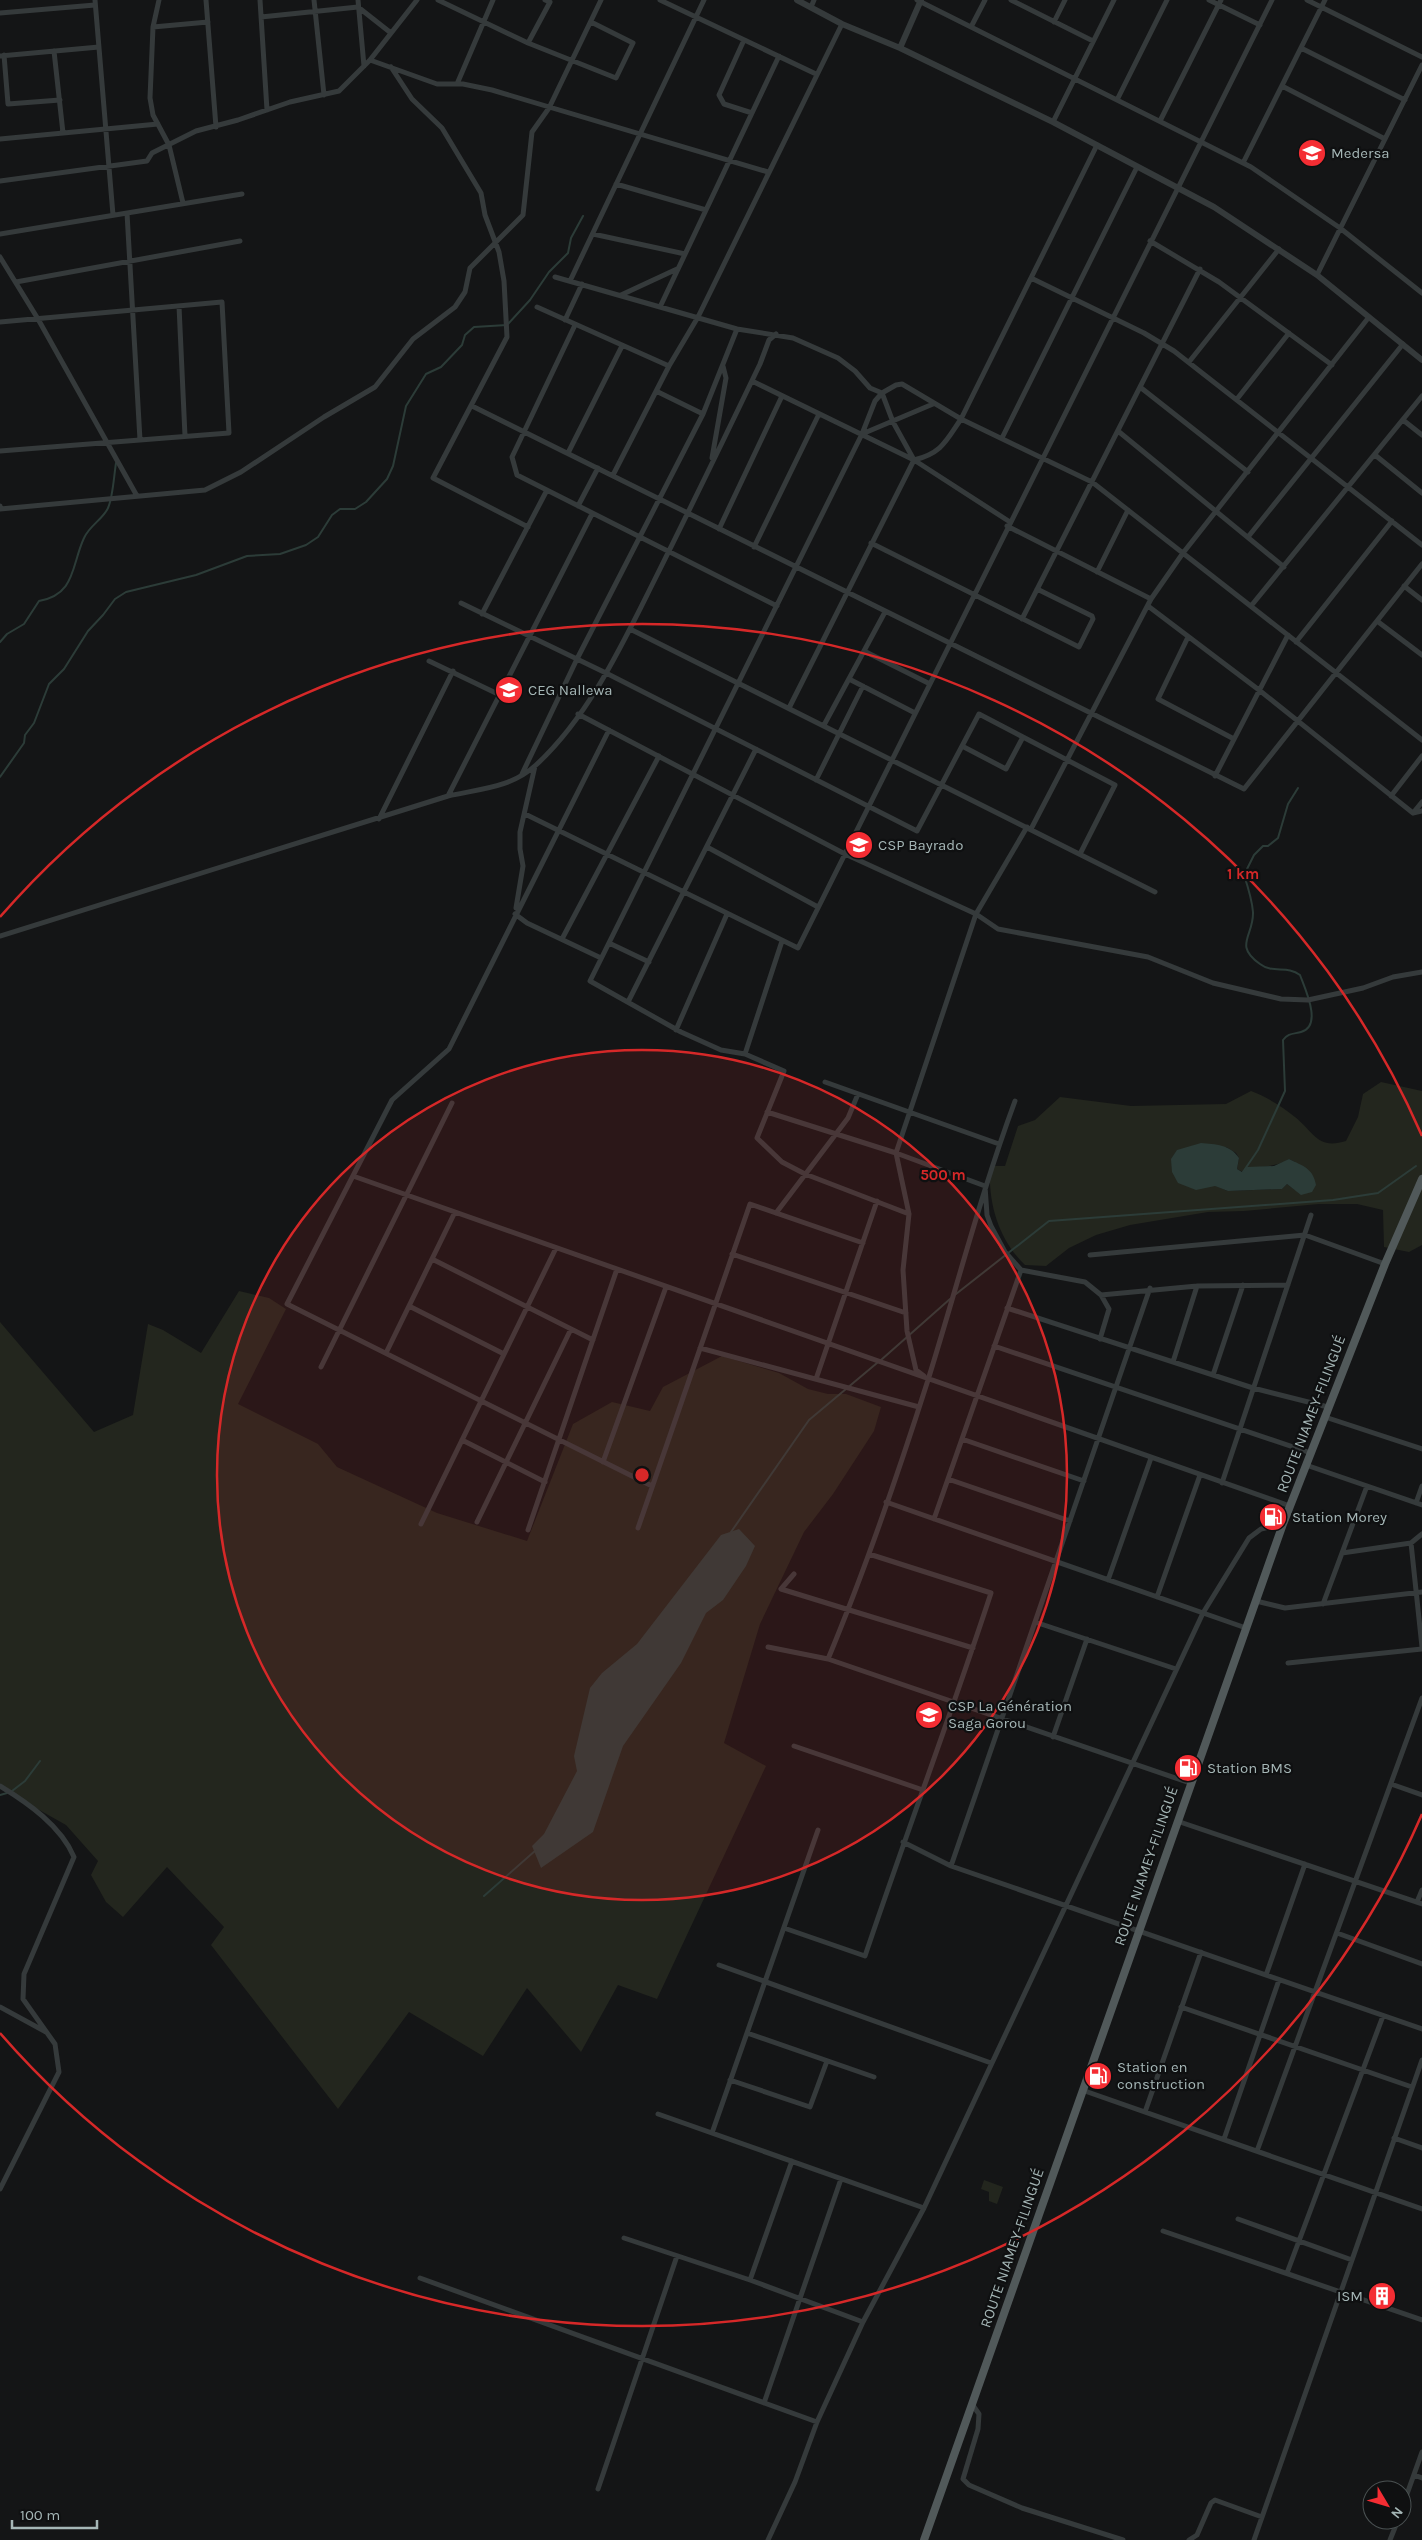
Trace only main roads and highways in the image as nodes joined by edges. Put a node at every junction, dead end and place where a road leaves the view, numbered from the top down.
1 (1422, 1179) edge
2 (924, 2540) edge

1 - 2 main road, ROUTE NIAMEY-FILINGUÉ

